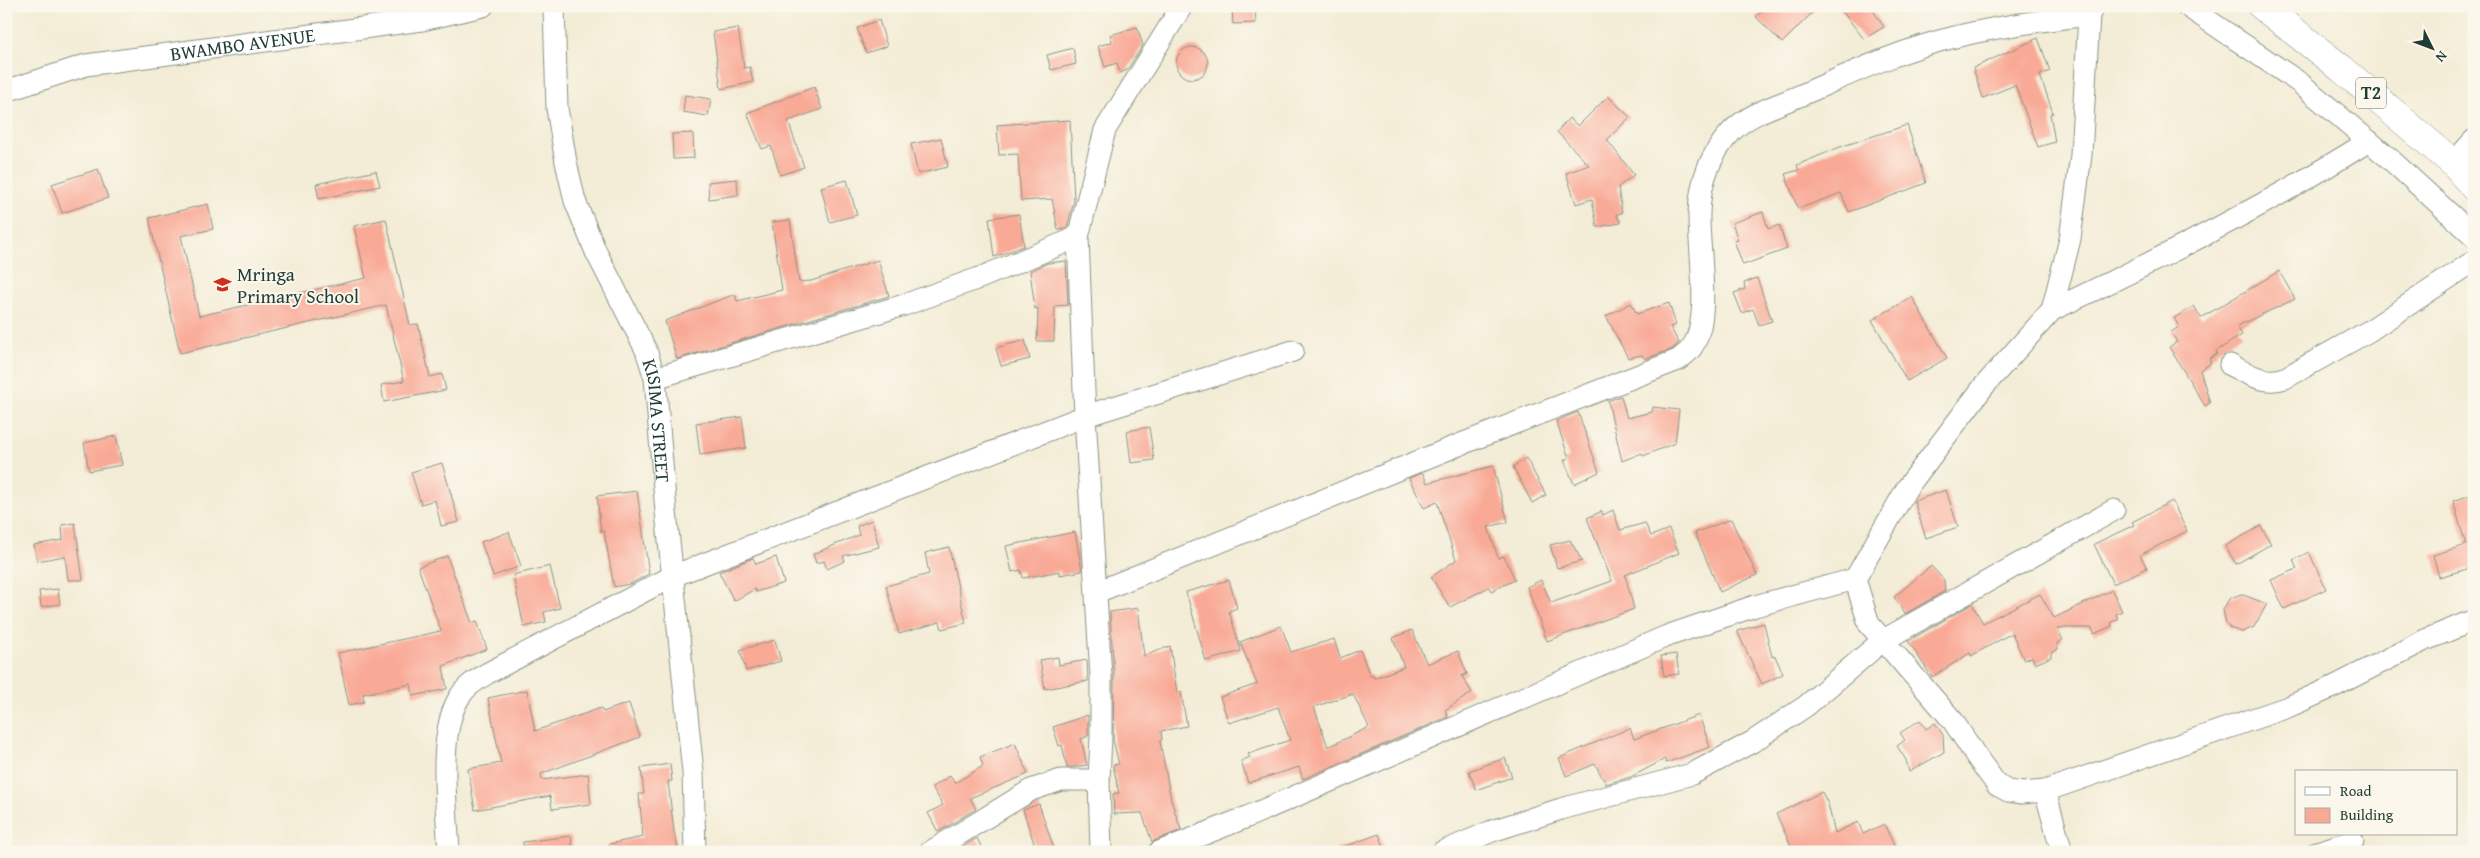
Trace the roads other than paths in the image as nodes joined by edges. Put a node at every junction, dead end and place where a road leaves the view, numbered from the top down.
1 (483, 6) edge
2 (554, 6) edge
3 (1182, 6) edge
4 (2187, 6) edge
5 (2262, 6) edge
6 (2091, 11) edge
7 (6, 92) edge
8 (2474, 140) edge
9 (2369, 141) junction
10 (2453, 163) junction
11 (2474, 187) edge
12 (1078, 236) junction
13 (2474, 236) edge
14 (2474, 261) edge
15 (2052, 310) junction
16 (1293, 351) dead end
17 (2230, 365) dead end
18 (655, 378) junction
19 (1085, 416) junction
20 (2114, 510) dead end
21 (673, 576) junction
22 (1856, 579) junction
23 (1097, 592) junction
24 (2474, 620) edge
25 (1882, 641) junction
26 (1098, 780) junction
27 (2044, 791) junction
28 (2353, 841) dead end
29 (449, 852) edge
30 (695, 852) edge
31 (930, 852) edge
32 (1101, 852) edge
33 (1159, 852) edge
34 (1442, 852) edge
35 (2062, 852) edge
36 (2317, 852) edge

1 - 7 street, BWAMBO AVENUE
2 - 18 street, KISIMA STREET
3 - 12 street
4 - 9 street
5 - 10 highway, T2
6 - 15 street
6 - 23 street
8 - 10 street
9 - 13 street
9 - 15 street
10 - 11 highway, T2
12 - 18 street
12 - 19 street
14 - 17 street
15 - 22 street
16 - 19 street
18 - 21 street, KISIMA STREET
19 - 21 street
19 - 23 street
20 - 25 street
21 - 29 street
21 - 30 street, KISIMA STREET
22 - 25 street
22 - 33 street
23 - 26 street
24 - 27 street
25 - 27 street
25 - 34 street
26 - 31 street
26 - 32 street
27 - 35 street
28 - 36 street

